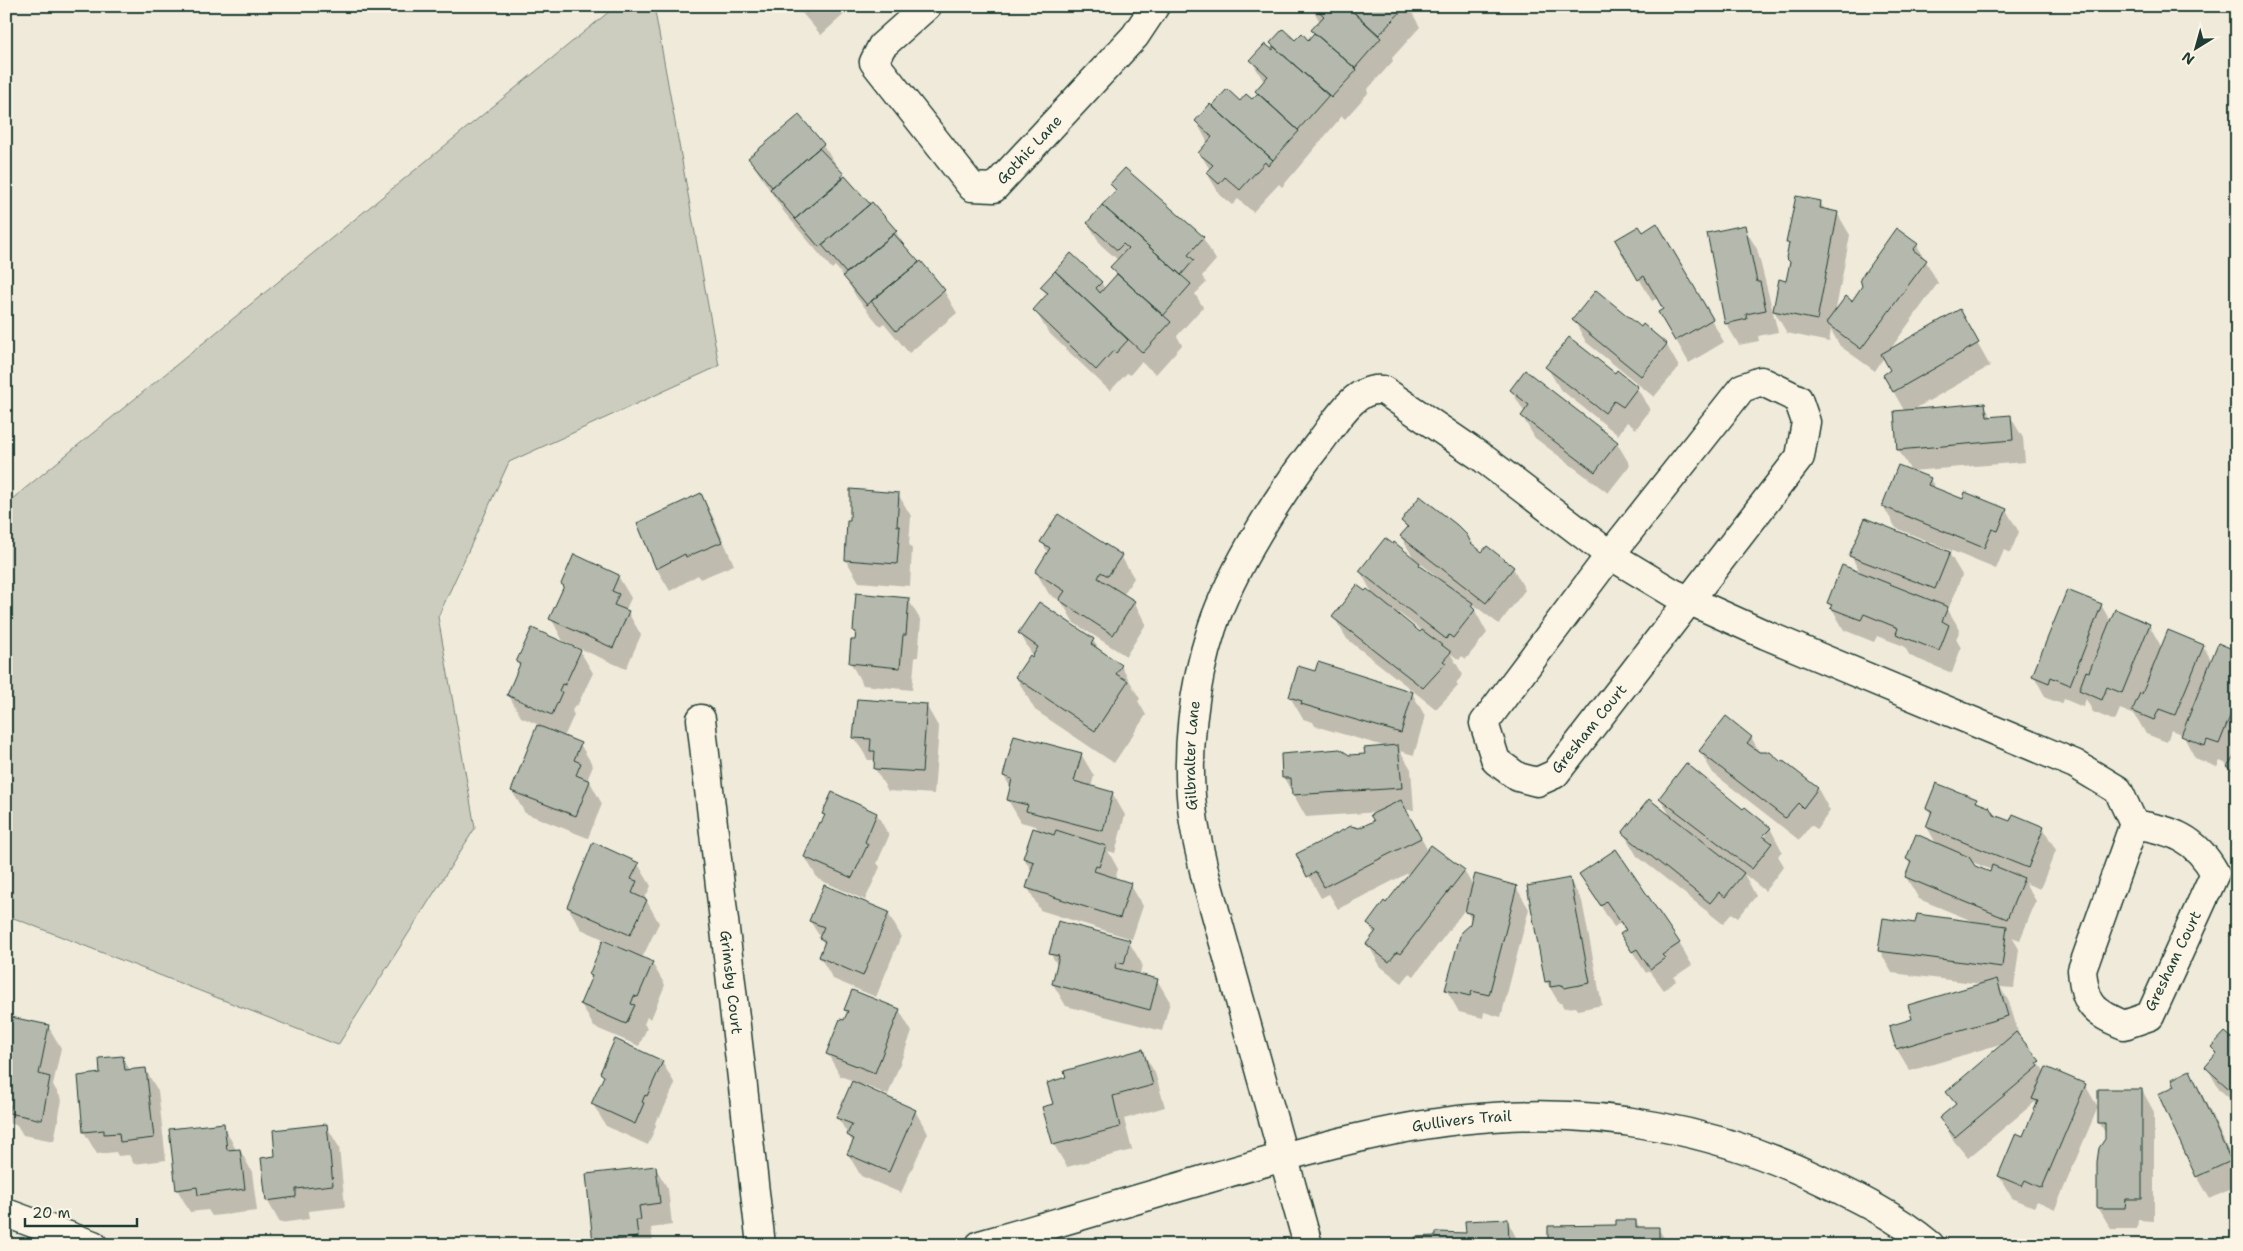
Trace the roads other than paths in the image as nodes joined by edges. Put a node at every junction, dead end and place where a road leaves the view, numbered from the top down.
1 (927, 6) edge
2 (1155, 6) edge
3 (1610, 555) junction
4 (1690, 601) junction
5 (702, 719) dead end
6 (2134, 824) junction
7 (1283, 1157) junction
8 (6, 1213) edge
9 (94, 1245) edge
10 (761, 1245) edge
11 (980, 1245) edge
12 (1308, 1245) edge
13 (1930, 1245) edge

1 - 2 street, Gothic Lane
3 - 4 street
3 - 4 street, Gresham Court
3 - 4 street, Gresham Court
3 - 7 street, Gilbralter Lane
4 - 6 street
5 - 10 street, Grimsby Court
6 - 6 street, Gresham Court
7 - 11 street, Gullivers Trail
7 - 12 street, Gilbralter Lane
7 - 13 street, Gullivers Trail
8 - 9 street

